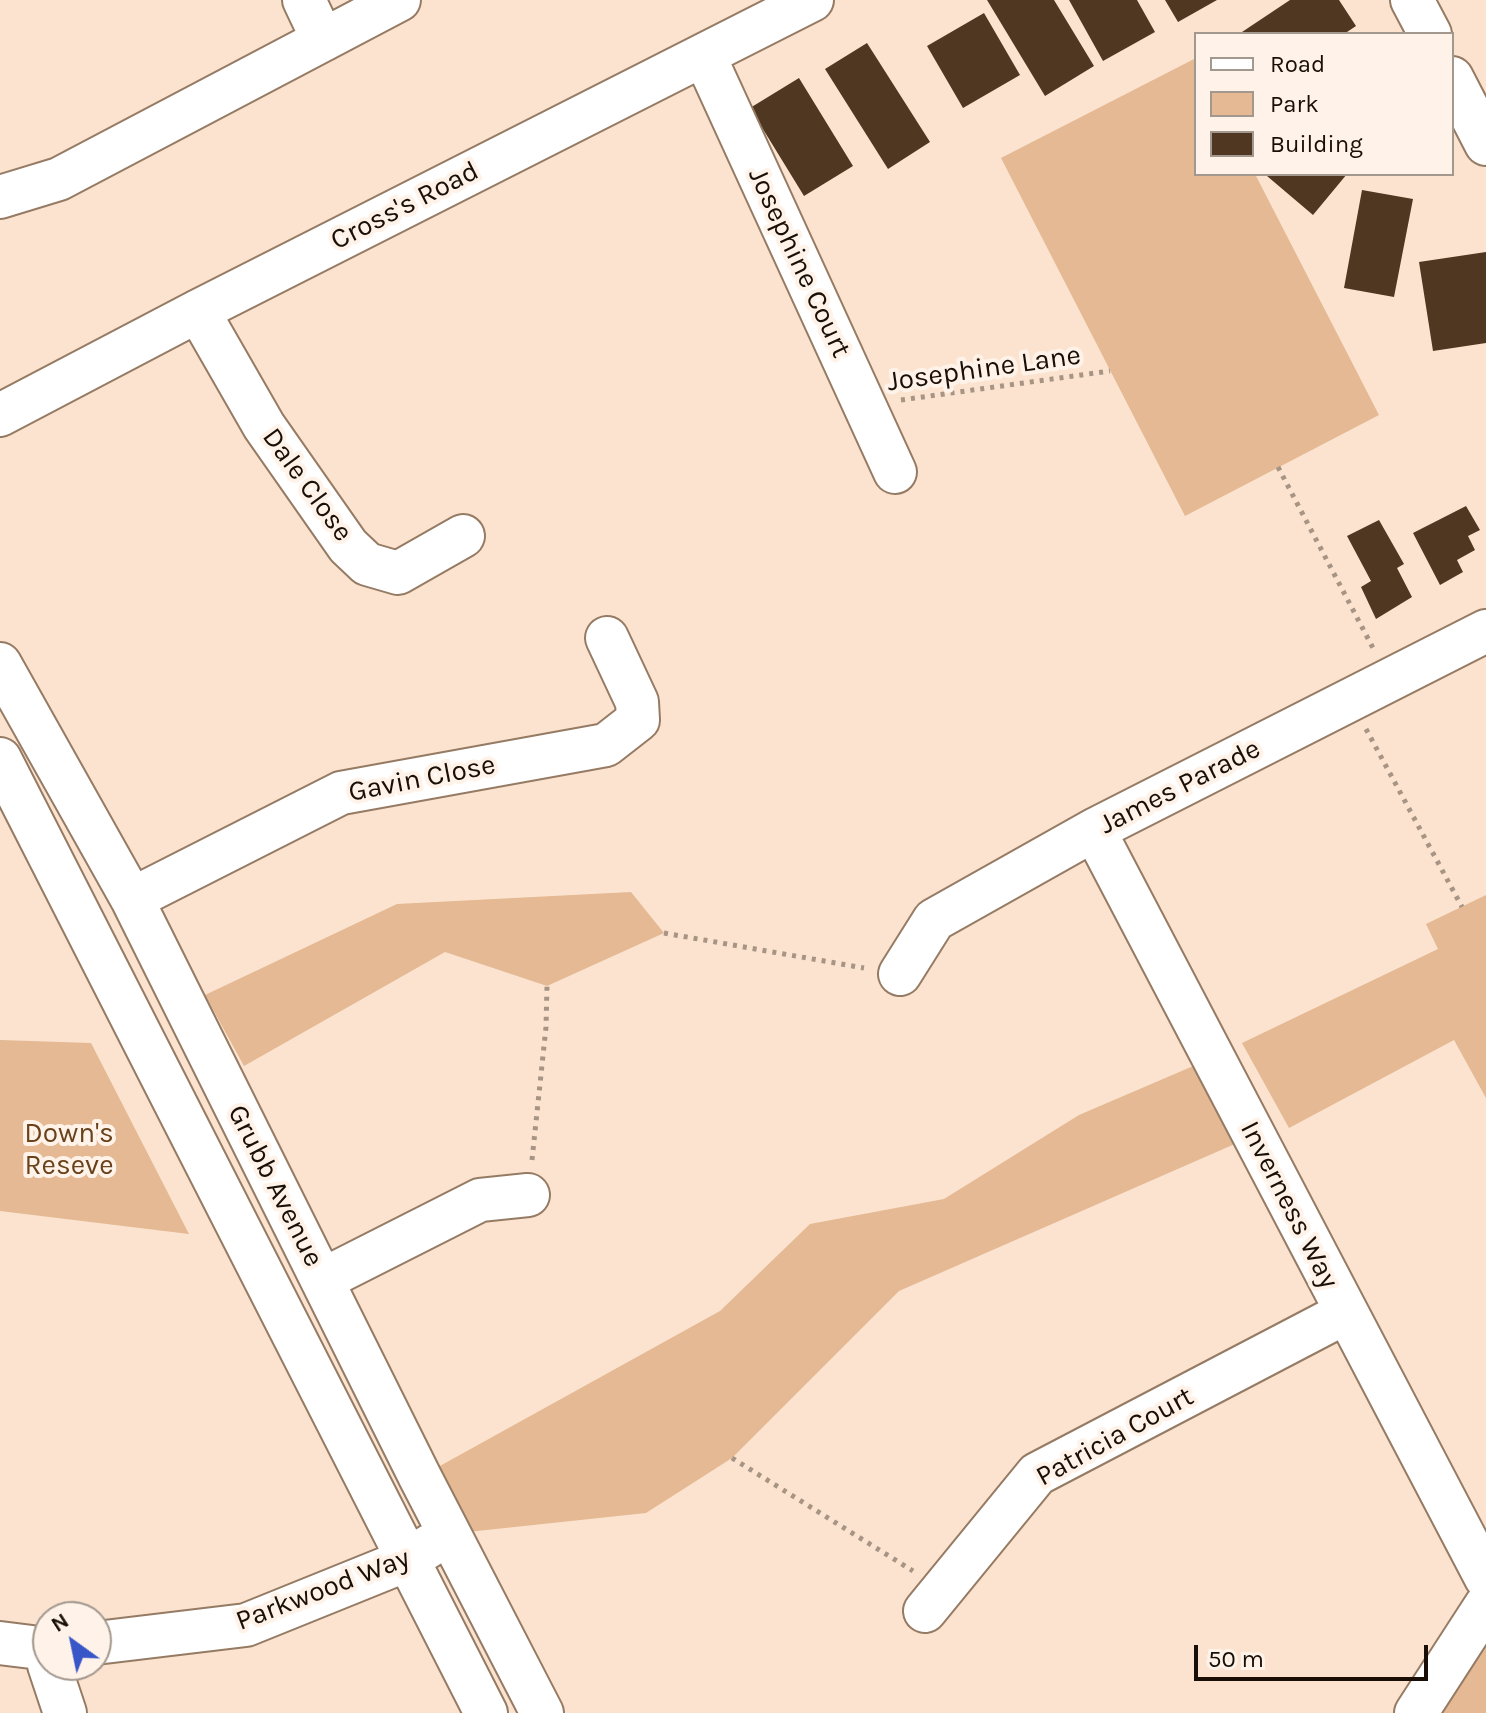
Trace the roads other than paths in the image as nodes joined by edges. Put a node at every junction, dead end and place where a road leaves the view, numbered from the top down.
1 (304, 0) edge
2 (399, 0) edge
3 (812, 0) edge
4 (1412, 0) edge
5 (1429, 32) edge
6 (323, 40) junction
7 (704, 55) junction
8 (1454, 82) edge
9 (1486, 144) edge
10 (0, 197) edge
11 (198, 311) junction
12 (0, 415) edge
13 (895, 472) dead end
14 (463, 536) dead end
15 (1486, 631) edge
16 (607, 638) dead end
17 (0, 664) edge
18 (0, 759) edge
19 (1094, 830) junction
20 (132, 899) junction
21 (900, 974) road end
22 (528, 1195) road end
23 (322, 1280) junction
24 (1345, 1313) junction
25 (449, 1534) junction
26 (407, 1560) junction
27 (1486, 1578) edge
28 (933, 1600) road end
29 (1486, 1605) edge
30 (112, 1641) edge
31 (0, 1643) edge
32 (32, 1652) edge
33 (55, 1681) edge
34 (65, 1713) edge
35 (486, 1713) edge
36 (542, 1713) edge
37 (1416, 1713) edge

1 - 6 street
2 - 6 street
3 - 7 street, Cross's Road
4 - 5 street
6 - 10 street
7 - 11 street, Cross's Road
7 - 13 street, Josephine Court
8 - 9 street
11 - 12 street, Cross's Road
11 - 14 street, Dale Close
15 - 19 street, James Parade
16 - 20 street, Gavin Close
17 - 20 street, Grubb Avenue
18 - 26 street, Grubb Avenue
19 - 21 street, James Parade
19 - 24 street, Inverness Way
20 - 23 street, Grubb Avenue
22 - 23 street
23 - 25 street, Grubb Avenue
24 - 27 street, Inverness Way
24 - 28 street, Patricia Court
25 - 26 street, Parkwood Way
25 - 36 street, Grubb Avenue
26 - 30 street, Parkwood Way
26 - 35 street, Grubb Avenue
29 - 37 street
31 - 32 street
33 - 34 street

